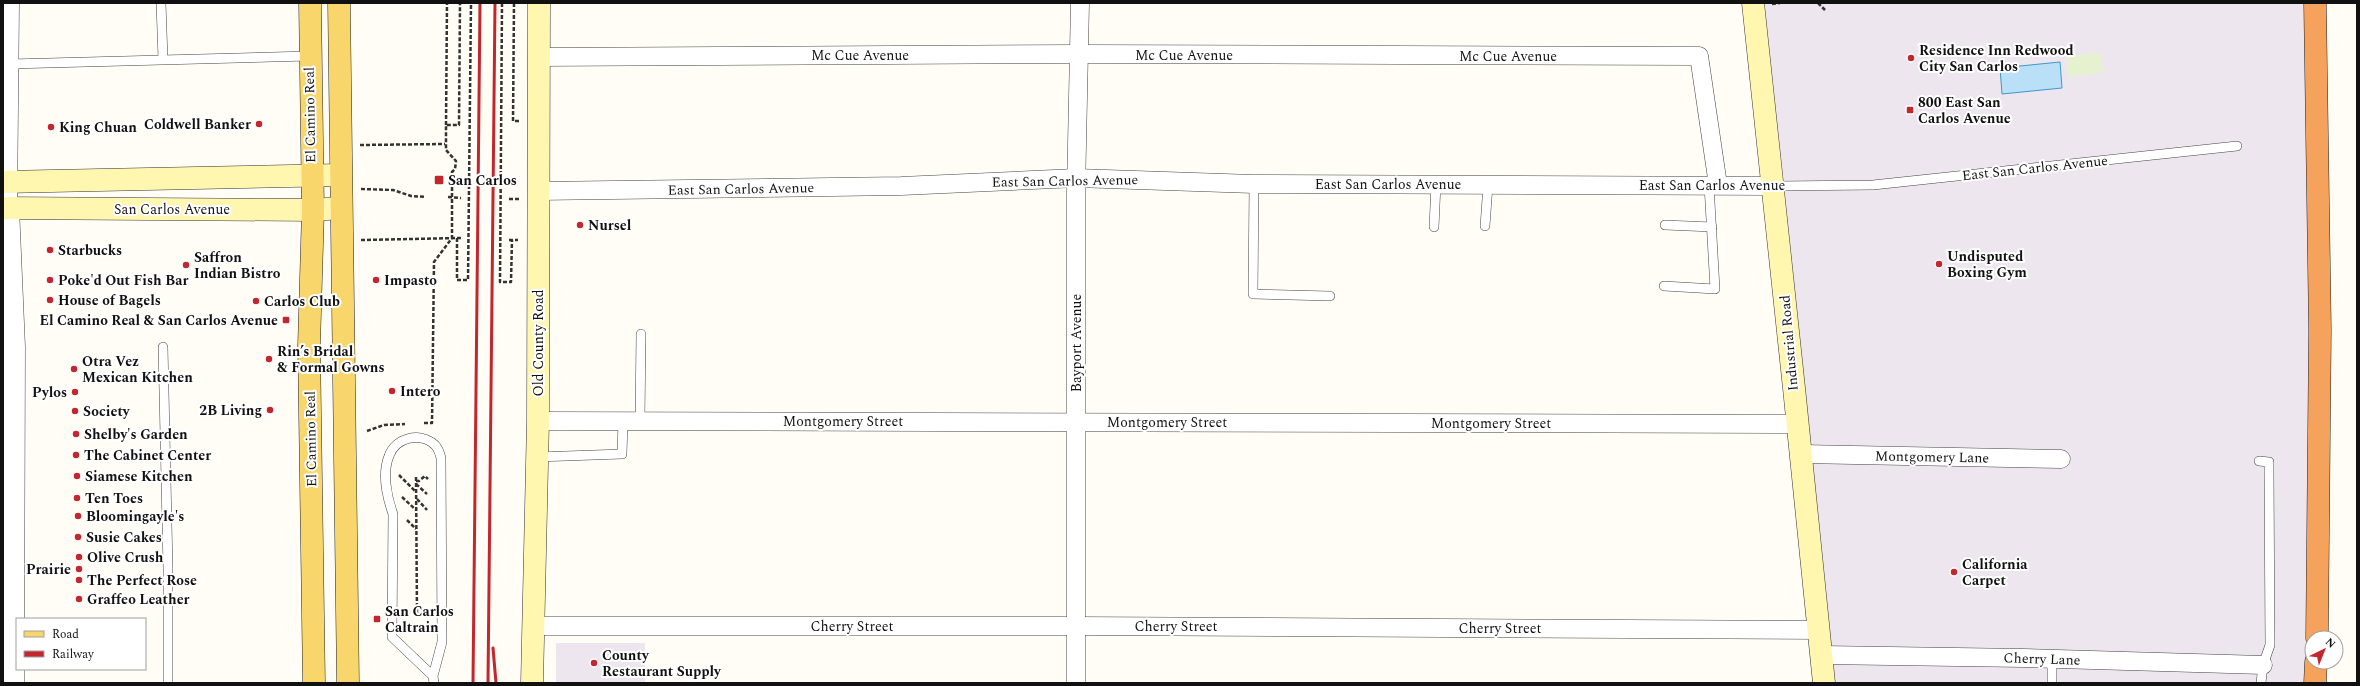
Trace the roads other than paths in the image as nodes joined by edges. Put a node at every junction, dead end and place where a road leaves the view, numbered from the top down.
1 (161, 3) edge
2 (310, 3) edge
3 (339, 3) edge
4 (539, 3) edge
5 (1080, 3) edge
6 (1753, 3) edge
7 (2315, 3) edge
8 (2329, 3) edge
9 (7, 10) edge
10 (1079, 54) junction
11 (309, 56) junction
12 (539, 57) junction
13 (163, 59) junction
14 (10, 64) junction
15 (2237, 146) dead end
16 (311, 176) junction
17 (1076, 178) junction
18 (6, 182) edge
19 (348, 182) junction
20 (1254, 184) junction
21 (1436, 184) junction
22 (1488, 185) junction
23 (1714, 185) junction
24 (1773, 186) junction
25 (529, 195) junction
26 (6, 208) edge
27 (341, 208) junction
28 (313, 210) junction
29 (1665, 225) dead end
30 (1485, 226) dead end
31 (1434, 227) dead end
32 (1712, 227) junction
33 (1664, 286) dead end
34 (1330, 296) dead end
35 (2320, 330) junction
36 (641, 334) dead end
37 (162, 347) dead end
38 (538, 421) junction
39 (631, 421) junction
40 (1075, 422) junction
41 (1797, 424) junction
42 (1802, 454) junction
43 (537, 457) junction
44 (2061, 460) dead end
45 (2259, 461) dead end
46 (533, 626) junction
47 (1075, 626) junction
48 (1819, 630) junction
49 (2316, 630) edge
50 (1822, 655) junction
51 (2052, 659) junction
52 (2316, 670) edge
53 (2262, 674) edge
54 (434, 679) edge
55 (13, 683) edge
56 (168, 683) edge
57 (314, 683) edge
58 (348, 683) edge
59 (532, 683) edge
60 (1076, 683) edge
61 (1824, 683) edge
62 (2052, 683) edge
63 (2315, 683) edge

1 - 13 lane
2 - 11 main road, El Camino Real
3 - 19 main road
4 - 12 main road, Old County Road
5 - 10 street, Bayport Avenue
6 - 24 main road, Industrial Road
7 - 35 highway
8 - 35 highway
9 - 14 street
10 - 12 street, Mc Cue Avenue
10 - 17 street, Bayport Avenue
10 - 23 street, Mc Cue Avenue
11 - 13 lane
11 - 16 main road, El Camino Real
12 - 25 main road, Old County Road
13 - 14 lane
14 - 18 street
15 - 24 lane, East San Carlos Avenue
16 - 18 main road, San Carlos Avenue
16 - 19 main road, San Carlos Avenue
16 - 28 main road, El Camino Real
17 - 20 street, East San Carlos Avenue
17 - 25 street, East San Carlos Avenue
17 - 40 street, Bayport Avenue
18 - 26 street
19 - 27 main road
20 - 21 street, East San Carlos Avenue
20 - 34 lane
21 - 22 street, East San Carlos Avenue
21 - 31 lane
22 - 23 street, East San Carlos Avenue
22 - 30 lane
23 - 24 street, East San Carlos Avenue
23 - 32 lane
24 - 41 main road, Industrial Road
25 - 38 main road, Old County Road
26 - 28 main road, San Carlos Avenue
26 - 55 street
27 - 28 main road, San Carlos Avenue
27 - 58 main road
28 - 57 main road, El Camino Real
29 - 32 lane
32 - 33 lane
35 - 49 highway
36 - 39 lane
37 - 56 lane
38 - 39 street, Montgomery Street
38 - 43 main road, Old County Road
39 - 40 street, Montgomery Street
39 - 43 lane
40 - 41 street, Montgomery Street
40 - 47 street, Bayport Avenue
41 - 42 main road, Industrial Road
42 - 44 street, Montgomery Lane
42 - 48 main road, Industrial Road
43 - 46 main road, Old County Road
45 - 53 lane
46 - 47 street, Cherry Street
46 - 59 main road, Old County Road
47 - 48 street, Cherry Street
47 - 60 street, Bayport Avenue
48 - 50 main road, Industrial Road
50 - 51 street, Cherry Lane
50 - 61 main road, Industrial Road
51 - 53 street, Cherry Lane
51 - 62 lane
52 - 63 highway
54 - 54 lane

